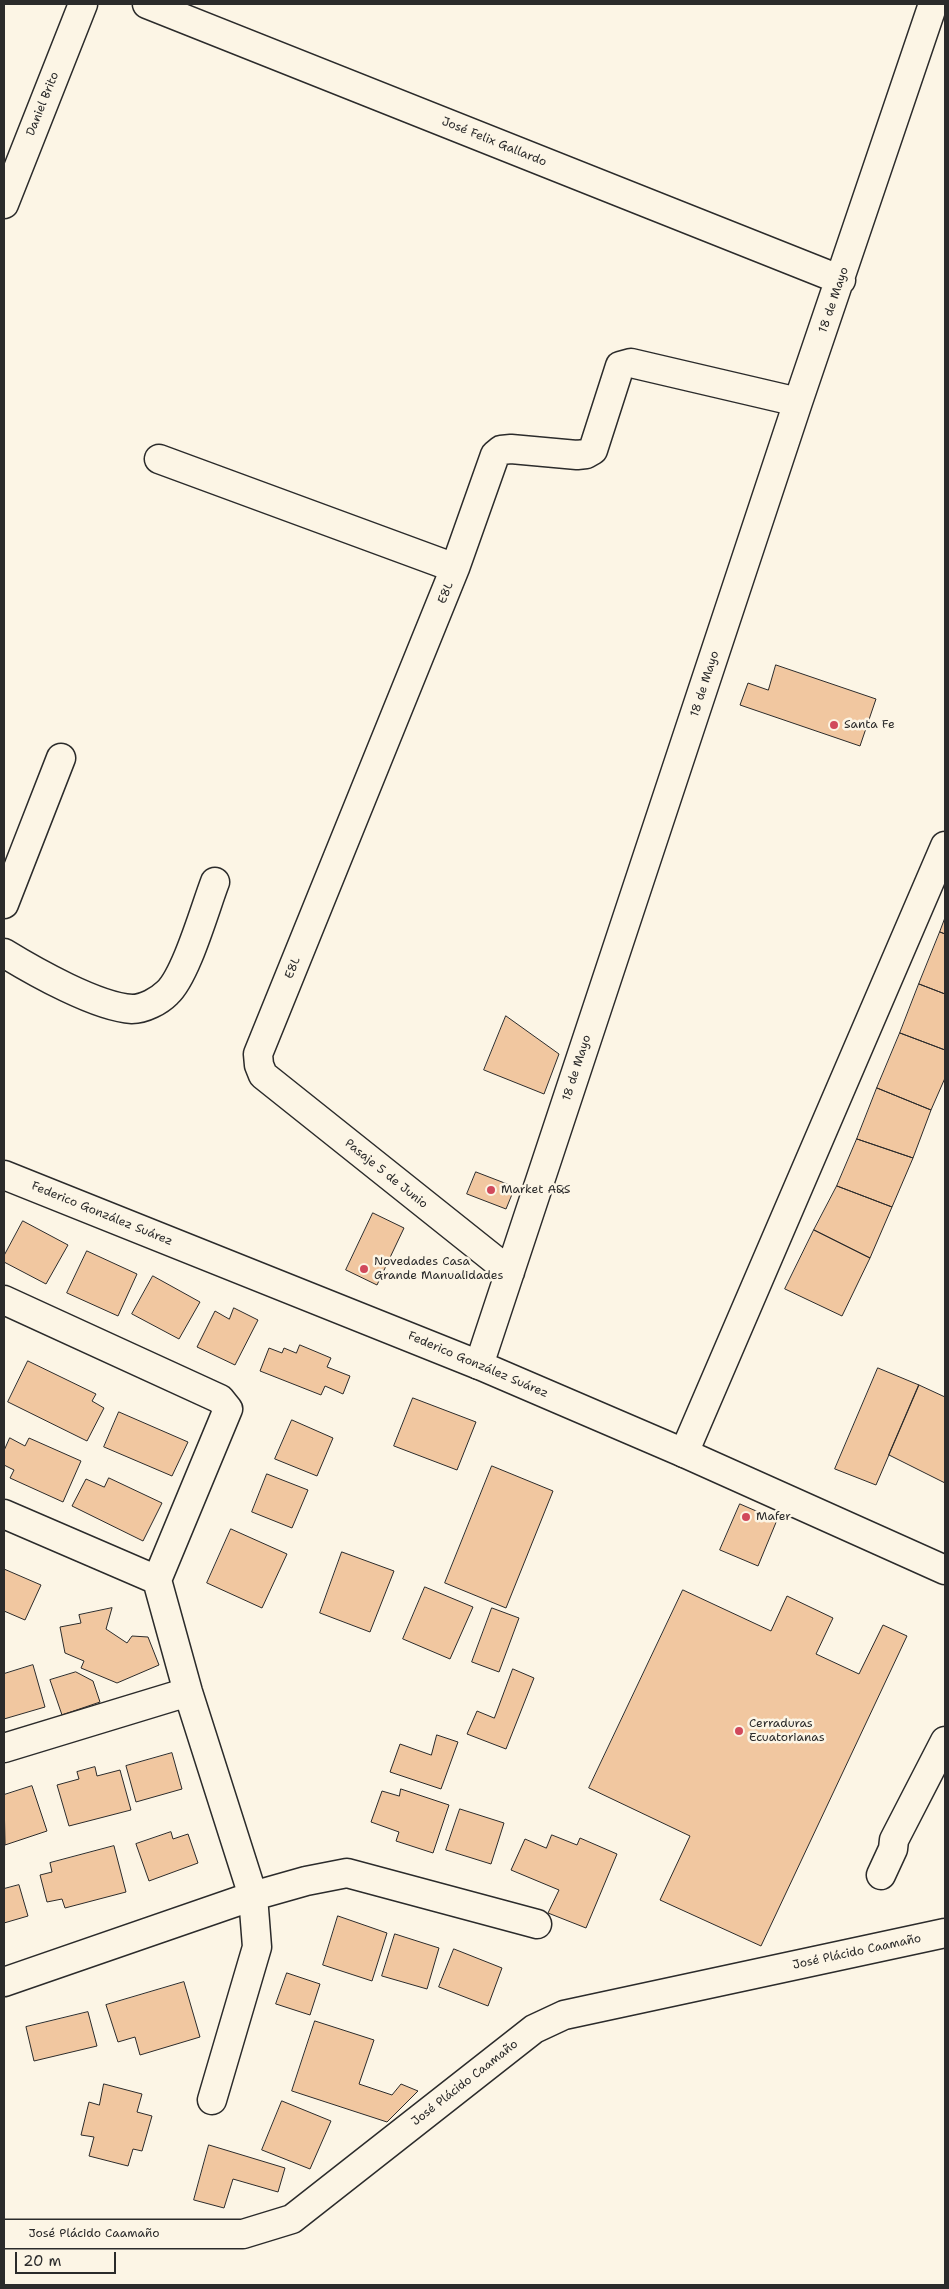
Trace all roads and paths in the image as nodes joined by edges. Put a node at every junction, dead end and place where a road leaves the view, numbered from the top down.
1 (83, 4) edge
2 (147, 4) edge
3 (933, 4) edge
4 (4, 204) edge
5 (841, 280) junction
6 (798, 402) junction
7 (159, 459) dead end
8 (456, 568) junction
9 (61, 758) dead end
10 (945, 846) edge
11 (215, 882) dead end
12 (4, 904) edge
13 (4, 953) edge
14 (263, 1075) joint
15 (4, 1175) edge
16 (510, 1272) junction
17 (4, 1300) edge
18 (479, 1364) junction
19 (684, 1453) junction
20 (4, 1514) edge
21 (945, 1570) edge
22 (157, 1580) junction
23 (188, 1692) junction
24 (945, 1741) edge
25 (4, 1748) edge
26 (881, 1875) dead end
27 (253, 1896) junction
28 (537, 1924) dead end
29 (945, 1932) edge
30 (4, 1982) edge
31 (212, 2100) dead end
32 (4, 2234) edge

1 - 4 street, Daniel Brito
2 - 5 street, José Felix Gallardo
3 - 5 street, 18 de Mayo
5 - 6 street, 18 de Mayo
6 - 8 street, E8L
6 - 16 street, 18 de Mayo
7 - 8 street
8 - 14 street, E8L
9 - 12 street
10 - 19 street
11 - 13 street
14 - 16 street, Pasaje 5 de Junio
15 - 18 street, Federico González Suárez
16 - 18 street, 18 de Mayo
17 - 22 street
18 - 19 street, Federico González Suárez
19 - 21 street, Federico González Suárez
20 - 22 street
22 - 23 street
23 - 25 street
23 - 27 street
24 - 26 street
27 - 28 street
27 - 30 street
27 - 31 street
29 - 32 street, José Plácido Caamaño

